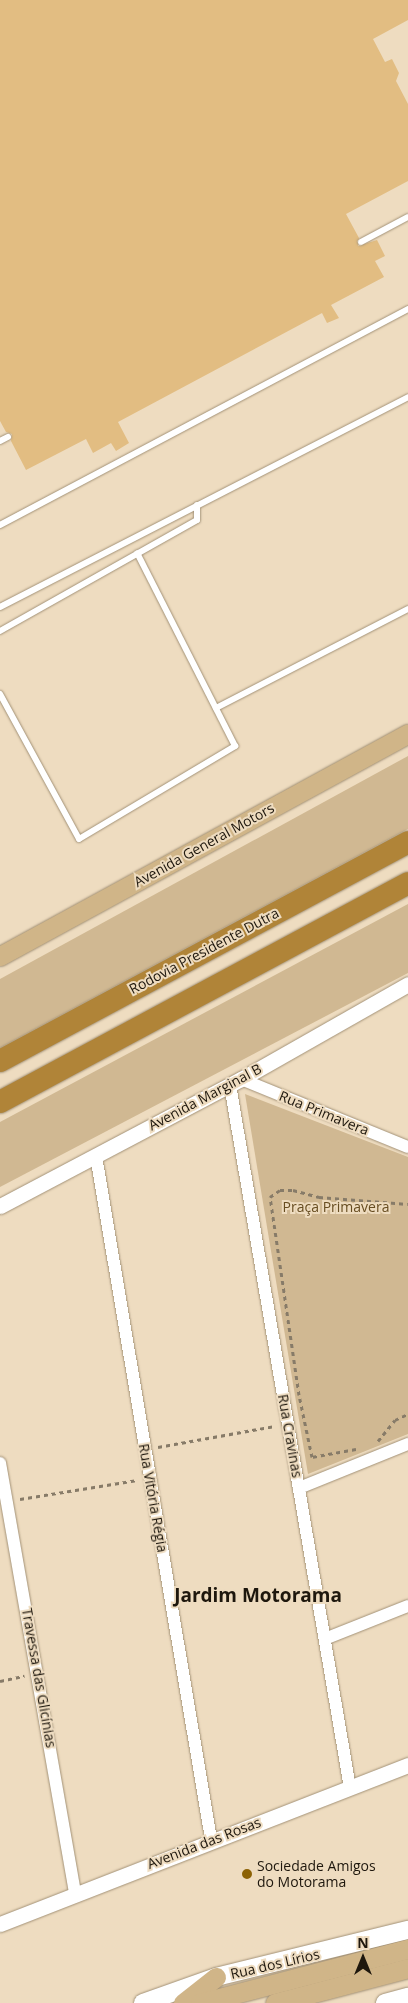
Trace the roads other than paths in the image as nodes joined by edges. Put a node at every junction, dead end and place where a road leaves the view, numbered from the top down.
1 (408, 217) edge
2 (361, 242) dead end
3 (408, 309) edge
4 (408, 397) edge
5 (8, 437) dead end
6 (0, 441) edge
7 (197, 504) junction
8 (0, 525) edge
9 (137, 553) junction
10 (0, 607) edge
11 (408, 609) edge
12 (0, 630) edge
13 (0, 694) edge
14 (216, 708) junction
15 (408, 734) edge
16 (408, 842) edge
17 (408, 883) edge
18 (0, 956) edge
19 (405, 988) edge
20 (0, 1061) edge
21 (235, 1082) junction
22 (0, 1102) edge
23 (408, 1147) edge
24 (96, 1156) junction
25 (0, 1206) edge
26 (408, 1444) edge
27 (0, 1463) edge
28 (299, 1488) junction
29 (408, 1606) edge
30 (327, 1638) junction
31 (408, 1765) edge
32 (350, 1788) junction
33 (211, 1839) junction
34 (75, 1894) junction
35 (0, 1924) edge
36 (408, 1930) edge
37 (408, 1949) edge
38 (408, 1968) edge
39 (216, 1977) junction
40 (408, 1997) edge
41 (143, 2003) edge
42 (183, 2003) edge
43 (200, 2003) edge
44 (275, 2003) edge
45 (385, 2003) edge

1 - 2 lane
3 - 8 lane
4 - 7 lane
5 - 6 lane
7 - 9 lane
7 - 10 lane
9 - 12 lane
9 - 14 lane
11 - 14 lane
13 - 14 lane
15 - 18 main road, Avenida General Motors
16 - 20 highway, Rodovia Presidente Dutra
17 - 22 highway
19 - 21 street, Avenida Marginal B
21 - 23 street, Rua Primavera
21 - 24 street, Avenida Marginal B
21 - 28 street, Rua Cravinas
24 - 25 street, Avenida Marginal B
24 - 33 street, Rua Vitória Régia
26 - 28 street
27 - 34 street, Travessa das Glicínias
28 - 30 street, Rua Cravinas
29 - 30 street
30 - 32 street, Rua Cravinas
31 - 32 street, Avenida das Rosas
32 - 33 street, Avenida das Rosas
33 - 34 street, Avenida das Rosas
34 - 35 street, Avenida das Rosas
36 - 39 main road, Rua dos Lírios
37 - 43 main road
38 - 44 main road
39 - 41 main road, Rua dos Lírios
39 - 42 main road
40 - 45 main road

